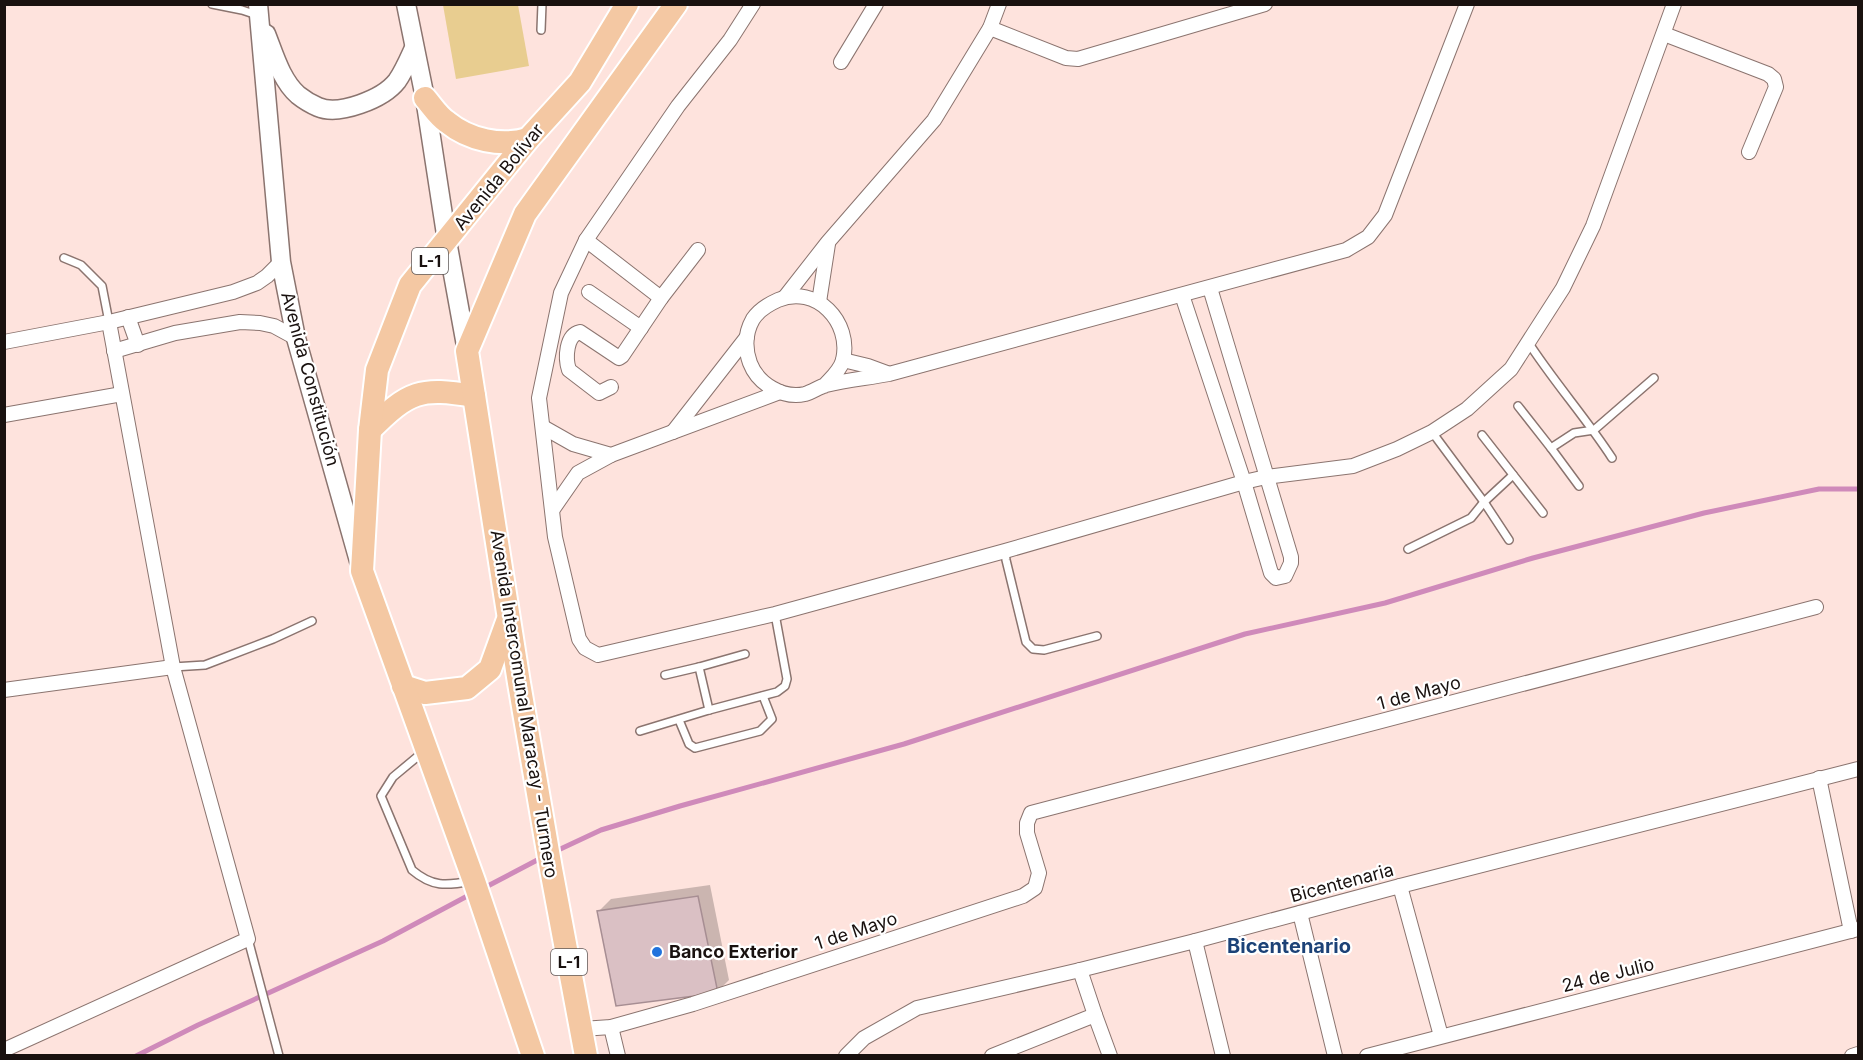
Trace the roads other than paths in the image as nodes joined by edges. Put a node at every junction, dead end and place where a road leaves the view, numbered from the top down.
1 (213, 4) edge
2 (406, 4) edge
3 (542, 4) edge
4 (627, 4) edge
5 (676, 4) edge
6 (753, 4) edge
7 (876, 4) edge
8 (999, 4) edge
9 (1265, 4) edge
10 (1467, 4) edge
11 (1674, 4) edge
12 (258, 10) edge
13 (990, 28) junction
14 (541, 30) dead end
15 (1664, 34) junction
16 (414, 48) junction
17 (841, 62) dead end
18 (424, 98) junction
19 (528, 140) junction
20 (1749, 152) dead end
21 (586, 240) junction
22 (447, 241) junction
23 (828, 242) junction
24 (699, 250) dead end
25 (64, 258) dead end
26 (281, 262) junction
27 (1210, 288) junction
28 (589, 292) dead end
29 (1182, 295) junction
30 (786, 297) junction
31 (660, 298) junction
32 (819, 302) junction
33 (128, 316) junction
34 (109, 322) junction
35 (641, 328) junction
36 (747, 337) junction
37 (296, 338) junction
38 (4, 342) edge
39 (1528, 342) junction
40 (138, 345) junction
41 (114, 351) junction
42 (467, 351) junction
43 (843, 360) junction
44 (889, 374) junction
45 (1654, 378) dead end
46 (824, 386) junction
47 (611, 387) dead end
48 (780, 392) junction
49 (122, 394) junction
50 (474, 396) junction
51 (1518, 406) dead end
52 (4, 415) edge
53 (543, 427) junction
54 (370, 430) junction
55 (1594, 430) junction
56 (673, 432) junction
57 (1432, 432) junction
58 (1482, 435) dead end
59 (1551, 448) junction
60 (611, 455) junction
61 (1612, 458) dead end
62 (1513, 475) junction
63 (1266, 477) junction
64 (1244, 482) junction
65 (1579, 486) dead end
66 (1484, 502) junction
67 (553, 509) junction
68 (1543, 513) dead end
69 (1509, 540) dead end
70 (1408, 549) dead end
71 (1005, 551) junction
72 (362, 571) junction
73 (1816, 607) dead end
74 (775, 614) junction
75 (508, 616) junction
76 (312, 621) dead end
77 (1097, 636) dead end
78 (745, 654) dead end
79 (173, 666) junction
80 (699, 667) junction
81 (665, 675) dead end
82 (403, 686) junction
83 (4, 690) edge
84 (763, 696) junction
85 (709, 710) junction
86 (679, 720) junction
87 (640, 731) dead end
88 (428, 748) junction
89 (1858, 769) edge
90 (1819, 778) junction
91 (475, 883) junction
92 (1400, 886) junction
93 (1300, 913) junction
94 (1855, 930) edge
95 (248, 939) junction
96 (1195, 941) junction
97 (1080, 970) junction
98 (1095, 1016) junction
99 (611, 1027) junction
100 (582, 1029) junction
101 (1441, 1036) junction
102 (4, 1050) edge
103 (1858, 1054) edge
104 (279, 1056) edge
105 (533, 1056) edge
106 (586, 1056) edge
107 (618, 1056) edge
108 (846, 1056) edge
109 (992, 1056) edge
110 (1110, 1056) edge
111 (1223, 1056) edge
112 (1335, 1056) edge
113 (1367, 1056) edge
114 (1852, 1056) edge

1 - 12 lane
2 - 16 street
3 - 14 lane
4 - 19 main road, Avenida Bolívar / L-1
5 - 42 main road
6 - 21 street
7 - 17 street
8 - 13 street
9 - 13 street
10 - 27 street
11 - 15 street
12 - 16 street
12 - 26 street, Avenida Constitución
13 - 23 street
15 - 20 street
15 - 39 street
16 - 18 street
18 - 19 main road
18 - 22 street
19 - 22 main road, Avenida Bolívar / L-1
21 - 31 street
21 - 53 street
22 - 42 street
22 - 54 main road, Avenida Bolívar / L-1
23 - 30 street
23 - 32 street
24 - 31 street
25 - 34 lane
26 - 33 street
26 - 37 street, Avenida Constitución
27 - 29 street
27 - 63 street
28 - 35 street
29 - 44 street
29 - 64 street
30 - 32 street
30 - 36 street
31 - 35 street
32 - 43 street
33 - 34 street
33 - 40 street
34 - 38 street
34 - 41 street
35 - 47 street
36 - 48 street
36 - 56 street
37 - 40 street
37 - 72 street, Avenida Constitución
39 - 55 lane
39 - 57 street
40 - 41 street
41 - 49 street
42 - 50 main road, Avenida Intercomunal Maracay - Turmero / L-1
43 - 44 street
43 - 46 street
44 - 46 street
45 - 55 lane
46 - 48 street
48 - 56 street
49 - 52 street
49 - 79 street
50 - 54 main road
50 - 75 main road, Avenida Intercomunal Maracay - Turmero / L-1
51 - 59 lane
53 - 60 street
53 - 67 street
54 - 72 main road, Avenida Bolívar / L-1
55 - 59 lane
55 - 61 lane
56 - 60 street
57 - 63 street
57 - 66 lane
58 - 62 lane
59 - 65 lane
60 - 67 street
62 - 66 lane
62 - 68 lane
63 - 64 street
63 - 64 street
64 - 71 street
66 - 69 lane
66 - 70 lane
67 - 74 street
71 - 74 street
71 - 77 lane
72 - 82 main road, L-1
73 - 99 street, 1 de Mayo
74 - 84 lane
75 - 82 main road
75 - 100 main road, Avenida Intercomunal Maracay - Turmero / L-1
76 - 79 lane
78 - 80 lane
79 - 83 street
79 - 95 street
80 - 81 lane
80 - 85 lane
82 - 88 main road, L-1
84 - 85 lane
84 - 86 lane
85 - 86 lane
86 - 87 lane
88 - 91 main road, L-1
88 - 91 lane
89 - 90 street, Bicentenaria
90 - 92 street, Bicentenaria
90 - 94 street
91 - 105 main road, L-1
92 - 93 street, Bicentenaria
92 - 101 street
93 - 96 street, Bicentenaria
93 - 112 street
94 - 101 street, 24 de Julio
95 - 102 street
95 - 104 lane
96 - 97 street, Bicentenaria
96 - 111 street
97 - 98 street
97 - 108 street, Bicentenaria
98 - 109 street
98 - 110 street
99 - 100 street, 1 de Mayo
99 - 107 street
100 - 106 main road, Avenida Intercomunal Maracay - Turmero / L-1
101 - 113 street, 24 de Julio
103 - 114 street

